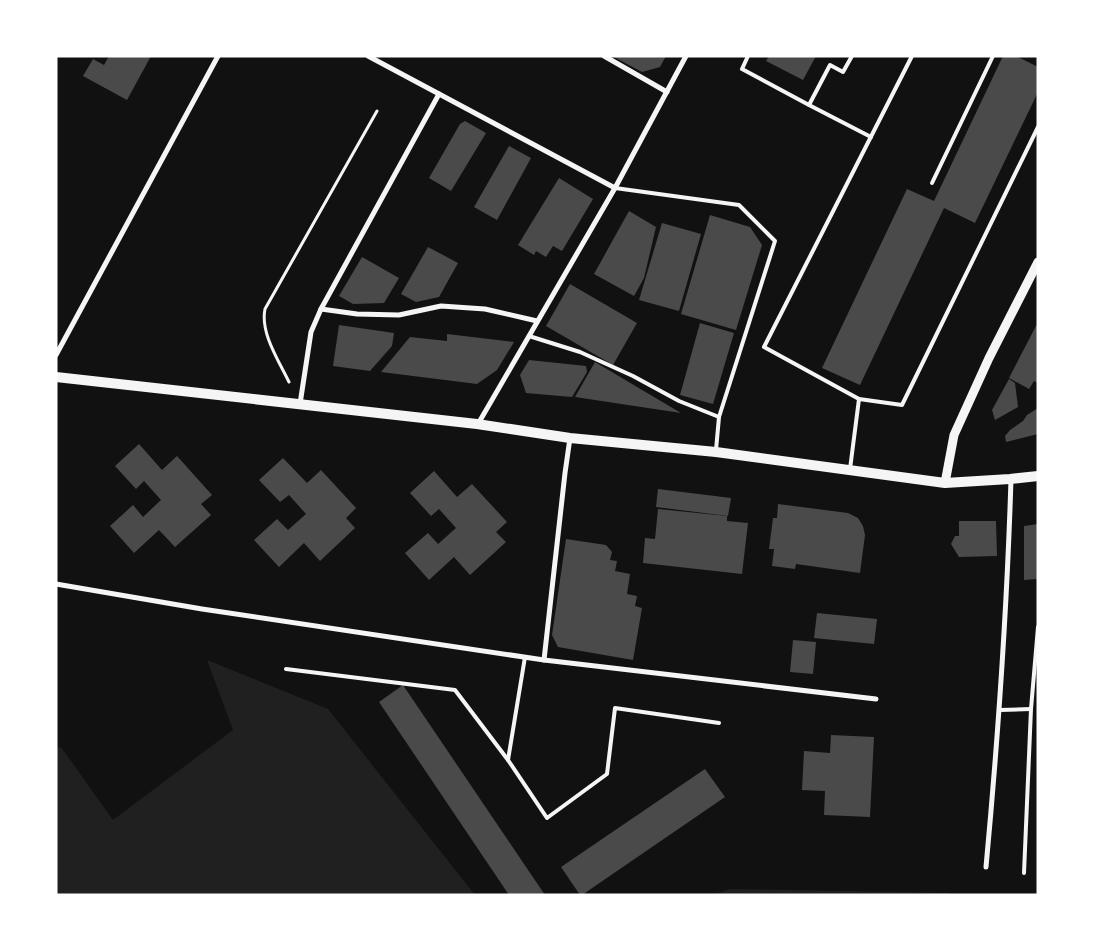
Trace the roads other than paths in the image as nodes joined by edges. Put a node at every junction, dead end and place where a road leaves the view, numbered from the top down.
1 (218, 56) edge
2 (368, 56) edge
3 (604, 56) edge
4 (686, 56) edge
5 (748, 56) edge
6 (852, 56) edge
7 (912, 56) edge
8 (993, 56) edge
9 (667, 92) junction
10 (438, 94) junction
11 (809, 105) junction
12 (1038, 127) edge
13 (871, 138) junction
14 (932, 183) dead end
15 (614, 188) junction
16 (1038, 262) edge
17 (321, 309) junction
18 (537, 322) junction
19 (529, 336) junction
20 (56, 355) edge
21 (56, 377) edge
22 (859, 399) junction
23 (300, 404) junction
24 (719, 417) junction
25 (477, 424) junction
26 (570, 438) junction
27 (716, 452) junction
28 (850, 469) junction
29 (1038, 476) edge
30 (1011, 479) junction
31 (945, 483) junction
32 (56, 584) edge
33 (1038, 627) edge
34 (525, 657) junction
35 (544, 660) junction
36 (286, 669) dead end
37 (876, 699) dead end
38 (1031, 709) junction
39 (1000, 710) junction
40 (719, 723) dead end
41 (508, 760) junction
42 (986, 867) dead end
43 (1024, 873) dead end

1 - 20 street
2 - 10 street
3 - 9 street
4 - 9 street
5 - 11 lane
6 - 11 lane
7 - 13 lane
8 - 14 lane
9 - 15 street
10 - 15 street
10 - 17 street
11 - 13 lane
12 - 22 lane
13 - 22 lane
15 - 18 street
15 - 24 lane
16 - 31 street
17 - 18 street
17 - 23 street
18 - 19 street
19 - 24 lane
19 - 25 street
21 - 23 main road
22 - 28 lane
23 - 25 main road
24 - 27 lane
25 - 26 main road
26 - 27 main road
26 - 35 street
27 - 28 main road
28 - 31 main road
29 - 30 main road
30 - 31 main road
30 - 39 street
32 - 34 street
33 - 38 lane
34 - 35 street
34 - 41 lane
35 - 37 street
36 - 41 lane
38 - 39 lane
38 - 43 lane
39 - 42 street
40 - 41 lane

